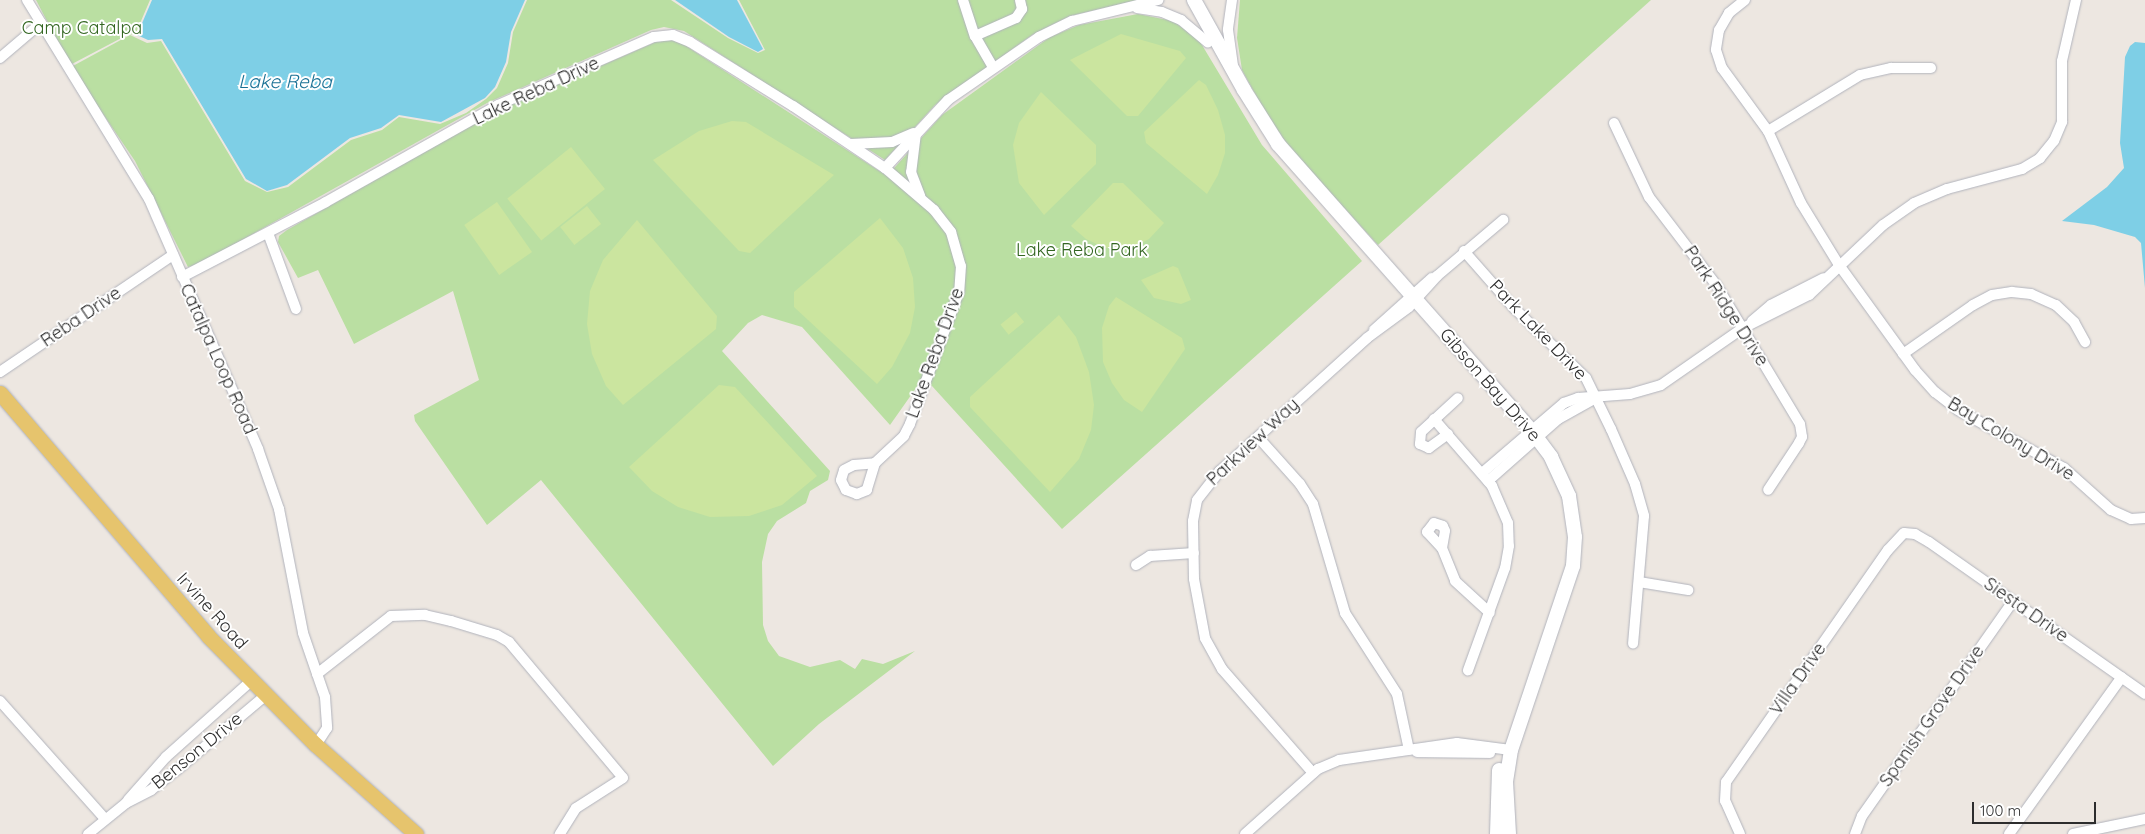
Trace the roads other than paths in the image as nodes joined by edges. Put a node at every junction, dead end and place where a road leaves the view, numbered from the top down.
1 (27, 0) edge
2 (963, 0) edge
3 (1020, 0) edge
4 (1158, 0) edge
5 (1186, 0) edge
6 (1194, 0) edge
7 (1232, 0) edge
8 (1744, 0) edge
9 (2076, 0) edge
10 (1128, 7) junction
11 (41, 23) junction
12 (975, 36) junction
13 (1208, 44) junction
14 (0, 58) edge
15 (993, 67) junction
16 (1931, 68) dead end
17 (1235, 75) junction
18 (1614, 124) dead end
19 (1768, 131) junction
20 (917, 132) junction
21 (851, 144) junction
22 (1275, 147) junction
23 (885, 168) junction
24 (921, 198) junction
25 (1503, 220) dead end
26 (268, 233) junction
27 (1464, 251) junction
28 (173, 255) junction
29 (1839, 265) junction
30 (182, 277) junction
31 (1410, 301) junction
32 (296, 309) dead end
33 (1743, 328) junction
34 (2085, 342) dead end
35 (1903, 354) junction
36 (0, 372) edge
37 (0, 393) edge
38 (1458, 398) dead end
39 (1597, 398) junction
40 (1434, 419) junction
41 (1448, 434) junction
42 (1530, 436) junction
43 (1258, 437) junction
44 (875, 463) dead end
45 (1485, 477) junction
46 (1768, 490) dead end
47 (2145, 518) edge
48 (1904, 533) joint
49 (1442, 548) dead end
50 (1194, 553) junction
51 (1136, 565) dead end
52 (1639, 582) junction
53 (1688, 590) dead end
54 (2013, 601) junction
55 (1490, 613) junction
56 (1633, 644) dead end
57 (1468, 670) dead end
58 (317, 674) junction
59 (2122, 678) junction
60 (251, 682) junction
61 (2145, 694) edge
62 (265, 696) junction
63 (0, 701) edge
64 (316, 745) junction
65 (1409, 750) junction
66 (1506, 753) junction
67 (1313, 773) junction
68 (126, 803) junction
69 (105, 819) junction
70 (2145, 819) edge
71 (88, 834) edge
72 (416, 834) edge
73 (560, 834) edge
74 (1245, 834) edge
75 (1496, 834) edge
76 (1509, 834) edge
77 (1740, 834) edge
78 (1855, 834) edge
79 (2009, 834) edge
80 (2073, 834) edge

1 - 11 street, Catalpa Loop Road
2 - 12 street
3 - 12 street
4 - 10 street
5 - 13 street, Gibson Bay Drive
6 - 17 street, Gibson Bay Drive
7 - 17 street
8 - 19 street, Bay Colony Drive
9 - 29 street
10 - 13 street
10 - 15 street
11 - 14 street
11 - 28 street, Catalpa Loop Road
12 - 15 street
13 - 22 street, Gibson Bay Drive
15 - 20 street
16 - 19 street
17 - 22 street, Gibson Bay Drive
18 - 33 street, Park Ridge Drive
19 - 29 street, Bay Colony Drive
20 - 21 street
20 - 23 street
20 - 24 street
21 - 23 street, Lake Reba Drive
21 - 26 street, Lake Reba Drive
22 - 31 street, Gibson Bay Drive
23 - 24 street, Lake Reba Drive
24 - 44 street, Lake Reba Drive
25 - 27 street, Parkview Way
26 - 30 street, Lake Reba Drive
26 - 32 street
27 - 31 street, Parkview Way
27 - 39 street, Park Lake Drive
28 - 30 street, Catalpa Loop Road
28 - 36 street, Reba Drive
29 - 33 street
29 - 35 street, Bay Colony Drive
30 - 58 street, Catalpa Loop Road
31 - 42 street, Gibson Bay Drive
31 - 43 street, Parkview Way
33 - 39 street
33 - 46 street, Park Ridge Drive
34 - 35 street
35 - 47 street, Bay Colony Drive
37 - 60 main road, Irvine Road
38 - 40 street
39 - 42 street
39 - 52 street, Park Lake Drive
40 - 41 street
40 - 41 street
41 - 45 street
42 - 45 street
42 - 66 street, Gibson Bay Drive
43 - 50 street, Parkview Way
43 - 65 street
45 - 55 street
48 - 54 street, Siesta Drive
48 - 77 street, Villa Drive
49 - 55 street
50 - 51 street
50 - 67 street, Parkview Way
52 - 53 street
52 - 56 street, Park Lake Drive
54 - 59 street, Siesta Drive
54 - 78 street, Spanish Grove Drive
55 - 57 street
58 - 64 street, Catalpa Loop Road
58 - 73 street
59 - 61 street, Siesta Drive
59 - 79 street
60 - 62 main road, Irvine Road
60 - 68 street, Benson Drive
62 - 64 main road, Irvine Road
62 - 68 street, Benson Drive
63 - 69 street
64 - 72 main road, Irvine Road
65 - 66 street
65 - 67 street
66 - 75 street, Gibson Bay Drive
66 - 76 street, Gibson Bay Drive
67 - 74 street
68 - 69 street, Benson Drive
69 - 71 street, Benson Drive
70 - 80 street

